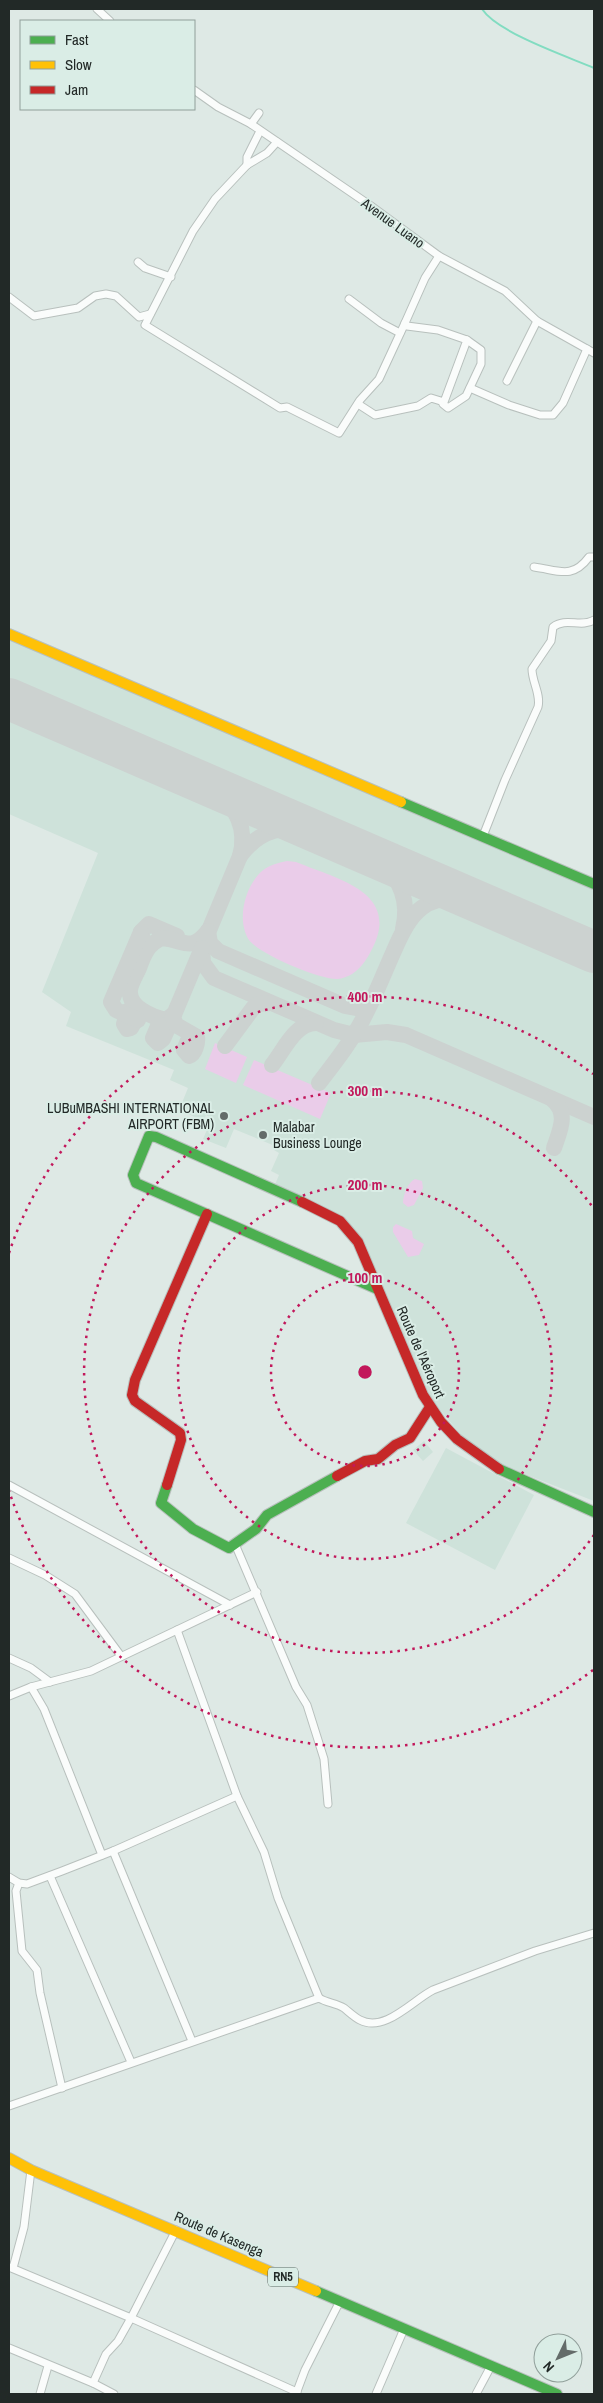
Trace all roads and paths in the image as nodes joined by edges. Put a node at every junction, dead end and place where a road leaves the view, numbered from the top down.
1 (97, 9) edge
2 (109, 20) edge
3 (195, 91) edge
4 (259, 113) dead end
5 (251, 124) junction
6 (260, 132) junction
7 (276, 142) junction
8 (247, 165) junction
9 (439, 256) junction
10 (138, 262) dead end
11 (171, 277) junction
12 (9, 297) edge
13 (349, 299) dead end
14 (150, 314) junction
15 (538, 321) junction
16 (405, 323) junction
17 (400, 333) junction
18 (467, 340) junction
19 (591, 351) edge
20 (506, 381) dead end
21 (470, 388) junction
22 (358, 404) junction
23 (443, 404) junction
24 (594, 557) edge
25 (534, 567) dead end
26 (594, 620) edge
27 (9, 634) edge
28 (483, 836) junction
29 (594, 884) edge
30 (207, 1214) junction
31 (377, 1289) junction
32 (430, 1407) junction
33 (9, 1485) edge
34 (594, 1512) edge
35 (235, 1544) junction
36 (9, 1558) edge
37 (257, 1592) junction
38 (230, 1605) junction
39 (177, 1630) junction
40 (121, 1656) junction
41 (9, 1658) edge
42 (50, 1682) junction
43 (31, 1687) junction
44 (9, 1696) edge
45 (237, 1796) junction
46 (328, 1804) dead end
47 (113, 1851) junction
48 (102, 1855) junction
49 (50, 1876) junction
50 (9, 1877) edge
51 (19, 1883) junction
52 (594, 1933) edge
53 (319, 1998) junction
54 (192, 2041) junction
55 (131, 2062) junction
56 (62, 2088) junction
57 (9, 2106) edge
58 (9, 2158) edge
59 (31, 2170) junction
60 (176, 2230) junction
61 (11, 2268) edge
62 (340, 2301) junction
63 (131, 2318) junction
64 (404, 2329) junction
65 (9, 2348) edge
66 (48, 2366) junction
67 (491, 2366) junction
68 (93, 2384) junction
69 (296, 2393) edge
70 (40, 2394) edge
71 (114, 2394) edge
72 (376, 2394) edge
73 (476, 2394) edge
74 (557, 2394) edge

1 - 2 street
3 - 5 street, Avenue Luano
4 - 5 street
5 - 6 street, Avenue Luano
6 - 7 street, Avenue Luano
6 - 8 street
7 - 8 street
7 - 9 street, Avenue Luano
8 - 11 street
9 - 15 street, Avenue Luano
9 - 16 street
10 - 11 street
11 - 14 street
12 - 14 street
13 - 17 street
14 - 22 street
15 - 19 street, Avenue Luano
15 - 20 street
16 - 17 street
16 - 18 street
17 - 22 street
18 - 21 street
18 - 23 street
19 - 21 street
21 - 23 street
22 - 23 street
24 - 25 street
26 - 28 street
27 - 28 main road
28 - 29 main road
30 - 31 main road
30 - 31 main road, Route de l'Aéroport
30 - 35 main road
31 - 32 main road, Route de l'Aéroport
32 - 34 main road, Route de l'Aéroport
32 - 35 main road
33 - 38 street
35 - 37 street
36 - 40 street
37 - 38 street
37 - 46 street
38 - 39 street
39 - 40 street
39 - 45 street
40 - 42 street
41 - 42 street
42 - 43 street
43 - 44 street
43 - 48 street
45 - 47 street
45 - 53 street
47 - 48 street
47 - 54 street
48 - 49 street
49 - 51 street
49 - 55 street
50 - 51 street
51 - 56 street
52 - 53 street
53 - 54 street
54 - 55 street
55 - 56 street
56 - 57 street
58 - 59 main road, Route de Kasenga / RN5
59 - 60 main road, Route de Kasenga / RN5
59 - 61 street
60 - 62 main road, Route de Kasenga / RN5
60 - 63 street
61 - 63 street
62 - 64 main road, Route de Kasenga / RN5
62 - 69 street
63 - 68 street
63 - 69 street
64 - 67 main road, Route de Kasenga / RN5
64 - 72 street
65 - 66 street
66 - 68 street
66 - 70 street
67 - 73 street
67 - 74 main road, Route de Kasenga / RN5
68 - 71 street

